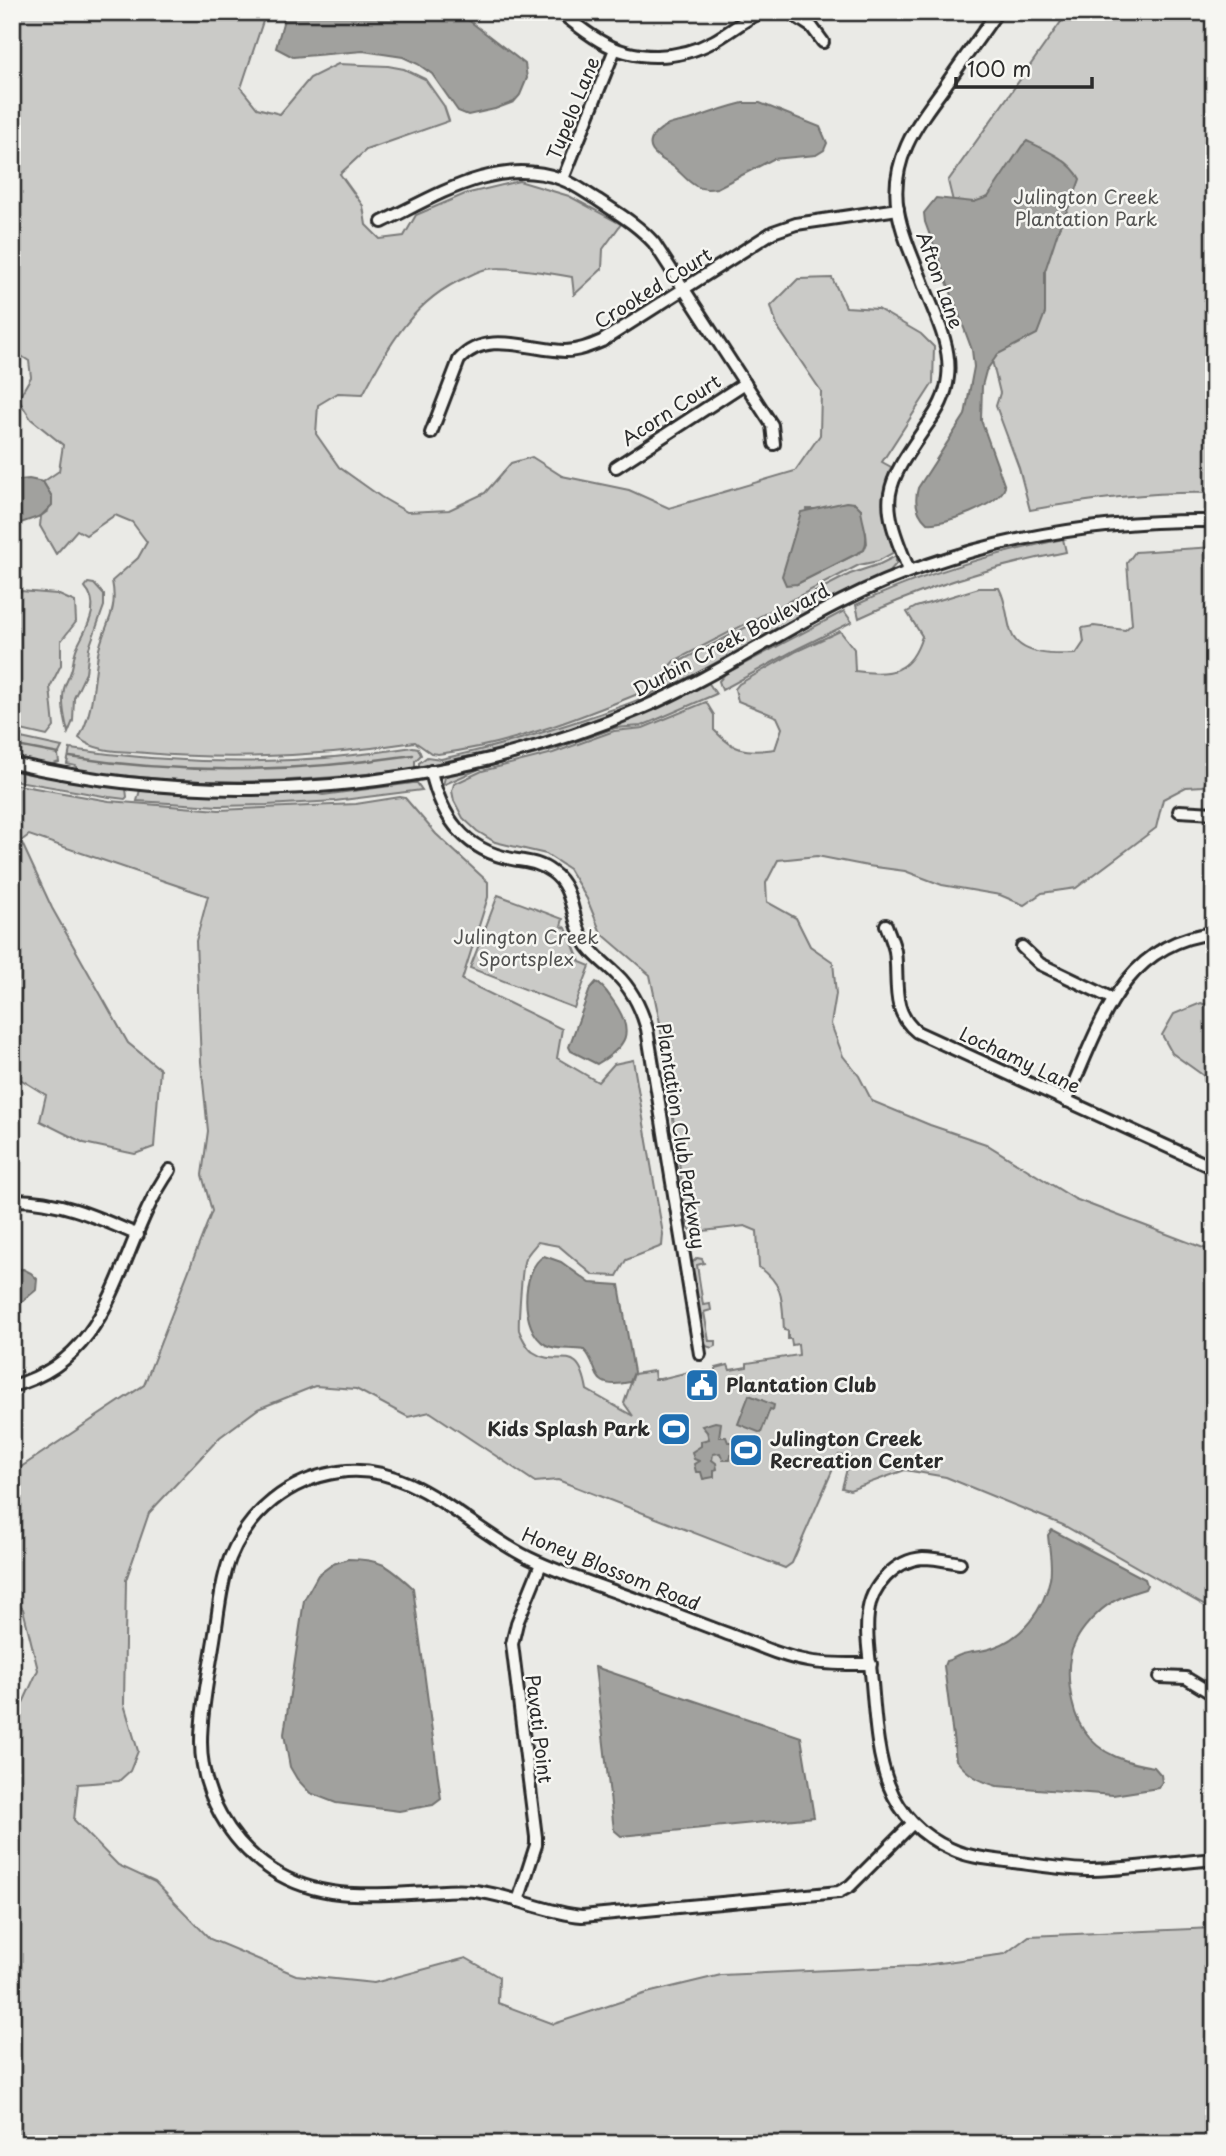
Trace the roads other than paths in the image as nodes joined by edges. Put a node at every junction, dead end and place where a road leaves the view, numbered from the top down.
1 (560, 12) edge
2 (761, 12) edge
3 (789, 12) edge
4 (993, 14) edge
5 (823, 42) dead end
6 (615, 49) junction
7 (563, 179) junction
8 (898, 209) junction
9 (382, 222) dead end
10 (684, 289) junction
11 (745, 383) junction
12 (431, 433) dead end
13 (774, 444) dead end
14 (616, 467) dead end
15 (1214, 520) edge
16 (909, 570) junction
17 (12, 763) edge
18 (431, 771) junction
19 (1179, 811) dead end
20 (1214, 813) edge
21 (886, 925) dead end
22 (1214, 933) edge
23 (1022, 947) dead end
24 (1113, 999) junction
25 (1066, 1101) junction
26 (1214, 1168) edge
27 (170, 1170) dead end
28 (12, 1200) edge
29 (138, 1234) junction
30 (700, 1354) dead end
31 (12, 1386) edge
32 (960, 1563) dead end
33 (541, 1564) junction
34 (871, 1664) junction
35 (1160, 1677) dead end
36 (1214, 1695) edge
37 (912, 1824) junction
38 (1214, 1859) edge
39 (518, 1901) junction

1 - 6 street
2 - 6 street
3 - 5 street
4 - 8 street, Afton Lane
6 - 7 street, Tupelo Lane
7 - 9 street
7 - 10 street
8 - 10 street, Crooked Court
8 - 16 street, Afton Lane
10 - 11 street
10 - 12 street, Crooked Court
11 - 13 street
11 - 14 street, Acorn Court
15 - 16 street, Durbin Creek Boulevard
16 - 18 street, Durbin Creek Boulevard
17 - 18 street, Durbin Creek Boulevard
18 - 30 street, Plantation Club Parkway
19 - 20 street
21 - 25 street, Lochamy Lane
22 - 24 street
23 - 24 street
24 - 25 street
25 - 26 street, Lochamy Lane
27 - 29 street
28 - 29 street
29 - 31 street
32 - 34 street
33 - 34 street, Honey Blossom Road
33 - 39 street, Pavati Point
33 - 39 street, Honey Blossom Road
34 - 37 street
35 - 36 street
37 - 38 street
37 - 39 street, Honey Blossom Road

